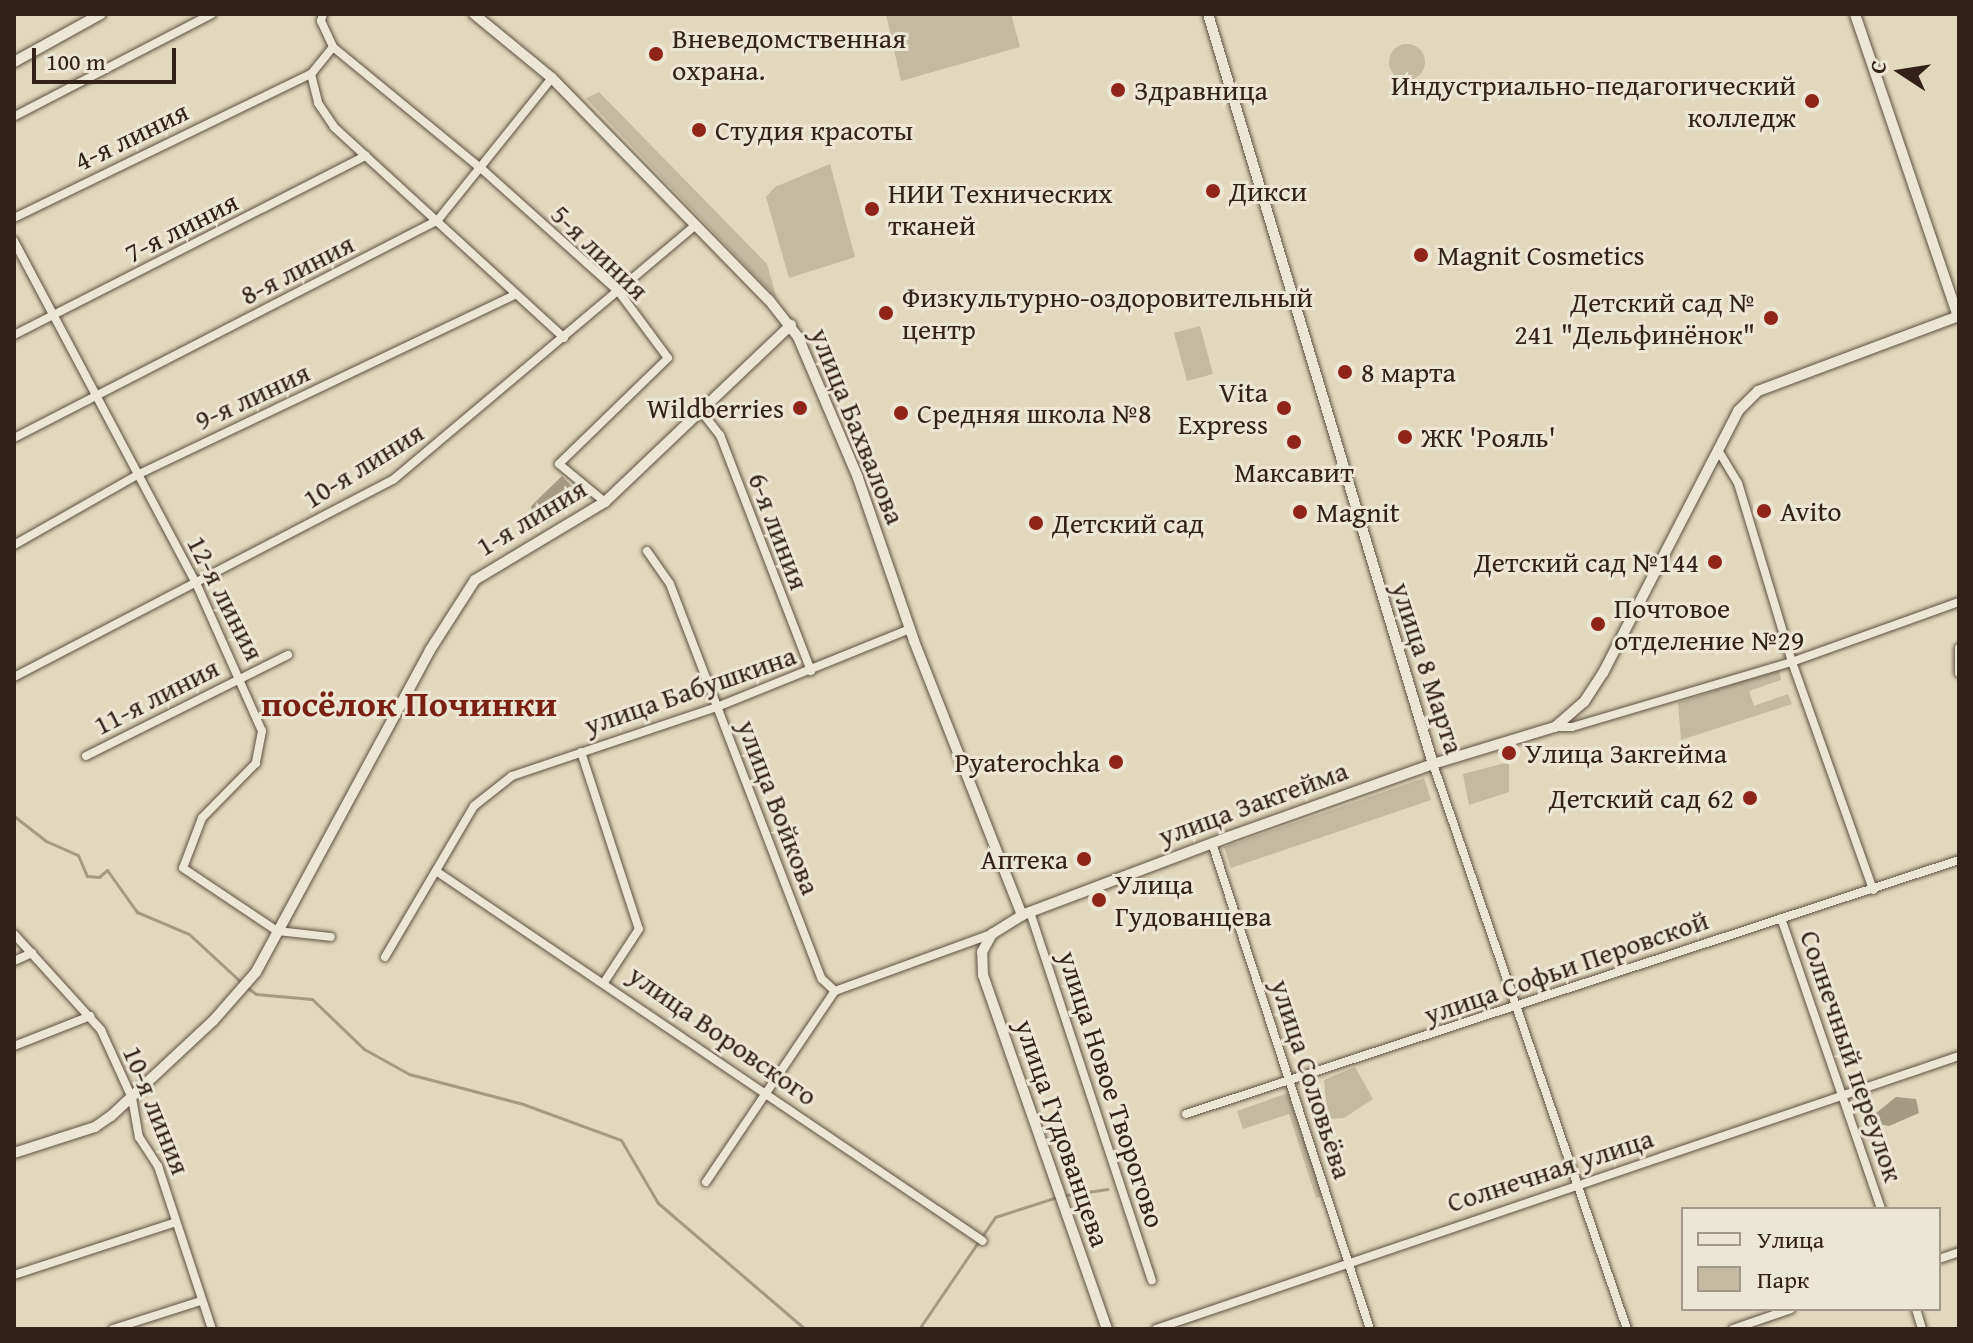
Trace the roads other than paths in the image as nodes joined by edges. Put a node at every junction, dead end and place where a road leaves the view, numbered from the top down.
1 (101, 14) edge
2 (212, 14) edge
3 (323, 14) edge
4 (474, 14) edge
5 (1208, 14) edge
6 (1855, 14) edge
7 (333, 47) junction
8 (14, 62) edge
9 (311, 74) junction
10 (552, 78) junction
11 (15, 116) edge
12 (366, 156) junction
13 (483, 170) junction
14 (14, 218) edge
15 (437, 221) junction
16 (693, 227) junction
17 (14, 241) edge
18 (619, 292) junction
19 (514, 295) junction
20 (52, 316) junction
21 (1959, 317) edge
22 (791, 325) junction
23 (14, 335) edge
24 (564, 338) junction
25 (95, 396) junction
26 (701, 411) junction
27 (14, 438) edge
28 (1718, 450) junction
29 (137, 475) junction
30 (605, 502) junction
31 (14, 545) edge
32 (647, 551) dead end
33 (196, 583) junction
34 (1959, 602) edge
35 (910, 629) junction
36 (1959, 648) edge
37 (288, 655) dead end
38 (1792, 662) junction
39 (811, 671) junction
40 (1959, 673) edge
41 (14, 677) edge
42 (241, 677) junction
43 (717, 707) junction
44 (1555, 727) junction
45 (581, 752) junction
46 (86, 756) dead end
47 (1433, 764) junction
48 (1212, 843) junction
49 (1959, 860) edge
50 (436, 871) junction
51 (1873, 890) junction
52 (1026, 914) junction
53 (1781, 918) junction
54 (277, 931) junction
55 (14, 934) edge
56 (992, 934) junction
57 (331, 937) dead end
58 (982, 952) joint
59 (32, 953) junction
60 (385, 957) dead end
61 (14, 961) edge
62 (605, 981) junction
63 (835, 991) junction
64 (1514, 1009) junction
65 (90, 1016) junction
66 (14, 1046) edge
67 (1959, 1056) edge
68 (1290, 1082) junction
69 (764, 1091) junction
70 (1843, 1096) junction
71 (132, 1098) junction
72 (1186, 1114) dead end
73 (14, 1153) edge
74 (706, 1182) dead end
75 (1578, 1186) junction
76 (1880, 1207) edge
77 (176, 1222) junction
78 (983, 1241) dead end
79 (1349, 1265) junction
80 (14, 1275) edge
81 (1152, 1280) dead end
82 (201, 1301) junction
83 (1785, 1311) edge
84 (113, 1329) edge
85 (212, 1329) edge
86 (1107, 1329) edge
87 (1156, 1329) edge
88 (1370, 1329) edge
89 (1627, 1329) edge
90 (1733, 1329) edge

1 - 8 street
2 - 11 street
3 - 7 street
4 - 10 street, улица Бахвалова
5 - 47 street, улица 8 Марта
6 - 21 street
7 - 9 street
7 - 13 street, 5-я линия
9 - 12 street
9 - 14 street, 4-я линия
10 - 13 street, 8-я линия
10 - 16 street, улица Бахвалова
12 - 15 street
12 - 20 street, 7-я линия
13 - 15 street, 8-я линия
13 - 18 street, 5-я линия
15 - 19 street
15 - 25 street, 8-я линия
16 - 18 street, 10-я линия
16 - 22 street, улица Бахвалова
17 - 20 street, 12-я линия
18 - 24 street, 10-я линия
18 - 30 street, 5-я линия
19 - 24 street
19 - 29 street, 9-я линия
20 - 23 street, 7-я линия
20 - 25 street, 12-я линия
21 - 28 street, улица Закгейма
22 - 26 street, 1-я линия
22 - 35 street, улица Бахвалова
24 - 33 street, 10-я линия
25 - 27 street, 8-я линия
25 - 29 street, 12-я линия
26 - 30 street, 1-я линия
26 - 39 street, 6-я линия
28 - 38 street
28 - 44 street, улица Закгейма
29 - 31 street, 9-я линия
29 - 33 street, 12-я линия
30 - 54 street, 1-я линия
32 - 43 street, улица Войкова
33 - 41 street, 10-я линия
33 - 42 street, 12-я линия
34 - 38 street, улица Закгейма
35 - 39 street, улица Бабушкина
35 - 52 street, улица Бахвалова
36 - 40 street
37 - 42 street, 11-я линия
38 - 44 street, улица Закгейма
38 - 51 street
39 - 43 street, улица Бабушкина
42 - 46 street, 11-я линия
42 - 54 street, 12-я линия
43 - 45 street, улица Бабушкина
43 - 63 street, улица Войкова
44 - 47 street, улица Закгейма
45 - 50 street, улица Бабушкина
45 - 62 street
47 - 48 street, улица Закгейма
47 - 64 street, улица 8 Марта
48 - 52 street, улица Закгейма
48 - 68 street, улица Соловьёва
49 - 51 street, улица Софьи Перовской
50 - 60 street, улица Бабушкина
50 - 62 street, улица Воровского
51 - 53 street, улица Софьи Перовской
52 - 56 street, улица Закгейма
52 - 81 street, улица Новое Творогово
53 - 64 street, улица Софьи Перовской
53 - 70 street, Солнечный переулок
54 - 57 street
54 - 71 street, 1-я линия
55 - 59 street, 10-я линия
56 - 58 street, улица Закгейма
56 - 63 street
58 - 86 street, улица Гудованцева
59 - 61 street
59 - 65 street, 10-я линия
62 - 69 street, улица Воровского
63 - 69 street
64 - 68 street, улица Софьи Перовской
64 - 75 street, улица 8 Марта
65 - 66 street
65 - 71 street, 10-я линия
67 - 70 street, Солнечная улица
68 - 72 street, улица Софьи Перовской
68 - 79 street, улица Соловьёва
69 - 74 street
69 - 78 street, улица Воровского
70 - 75 street, Солнечная улица
70 - 76 street, Солнечный переулок
71 - 73 street, 1-я линия
71 - 77 street, 10-я линия
75 - 79 street, Солнечная улица
75 - 89 street, улица 8 Марта
77 - 80 street
77 - 82 street, 10-я линия
79 - 87 street, Солнечная улица
79 - 88 street, улица Соловьёва
82 - 84 street
82 - 85 street, 10-я линия
83 - 90 street

